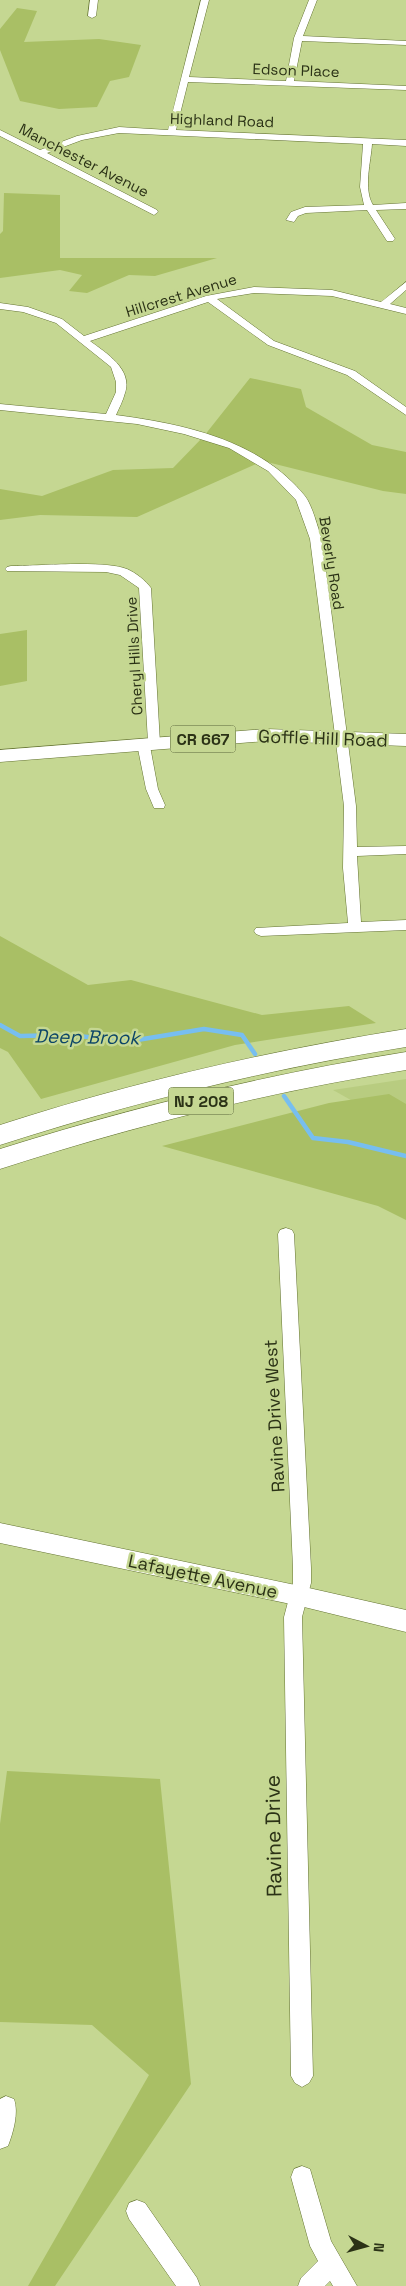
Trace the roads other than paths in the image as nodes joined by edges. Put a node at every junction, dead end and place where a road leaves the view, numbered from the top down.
1 (94, 0) edge
2 (204, 0) edge
3 (313, 0) edge
4 (92, 16) dead end
5 (298, 38) junction
6 (406, 43) edge
7 (184, 79) junction
8 (289, 84) junction
9 (406, 88) edge
10 (171, 133) junction
11 (1, 134) edge
12 (368, 140) junction
13 (406, 143) edge
14 (40, 153) junction
15 (406, 206) edge
16 (370, 207) junction
17 (154, 212) dead end
18 (291, 220) dead end
19 (390, 239) dead end
20 (406, 285) edge
21 (208, 298) junction
22 (383, 305) junction
23 (0, 306) edge
24 (406, 311) edge
25 (83, 340) junction
26 (0, 407) edge
27 (406, 412) edge
28 (109, 418) junction
29 (11, 569) dead end
30 (341, 738) junction
31 (406, 740) edge
32 (148, 743) junction
33 (0, 756) edge
34 (159, 804) dead end
35 (406, 850) edge
36 (351, 852) junction
37 (406, 925) edge
38 (355, 927) junction
39 (261, 930) dead end
40 (406, 1038) edge
41 (406, 1061) edge
42 (0, 1135) edge
43 (0, 1160) edge
44 (286, 1234) dead end
45 (0, 1533) edge
46 (300, 1596) junction
47 (406, 1621) edge
48 (302, 2076) dead end
49 (6, 2107) dead end
50 (0, 2138) edge
51 (302, 2177) dead end
52 (136, 2211) dead end
53 (332, 2263) junction
54 (189, 2286) edge
55 (310, 2286) edge
56 (346, 2286) edge

1 - 4 street
2 - 7 street
3 - 5 street
5 - 6 street, Edson Place
5 - 8 street
7 - 8 street, Edson Place
7 - 10 street
8 - 9 street, Edson Place
10 - 12 street, Highland Road
10 - 14 street, Highland Road
11 - 14 street, Manchester Avenue
12 - 13 street, Highland Road
12 - 16 street
14 - 17 street, Manchester Avenue
15 - 16 street
16 - 18 street
16 - 19 street
20 - 22 street
21 - 22 street, Hillcrest Avenue
21 - 25 street, Hillcrest Avenue
21 - 27 street
22 - 24 street, Hillcrest Avenue
23 - 25 street
25 - 28 street
26 - 28 street, Beverly Road
28 - 30 street, Beverly Road
29 - 32 street, Cheryl Hills Drive
30 - 31 main road, Goffle Hill Road / CR 667
30 - 32 main road, Goffle Hill Road / CR 667
30 - 36 street, Beverly Road
32 - 33 main road, Goffle Hill Road / CR 667
32 - 34 street, Cheryl Hills Drive
35 - 36 street
36 - 38 street, Beverly Road
37 - 38 street
38 - 39 street
40 - 42 highway, NJ 208
41 - 43 highway, NJ 208
44 - 46 street, Ravine Drive West
45 - 46 street, Lafayette Avenue
46 - 47 street, Lafayette Avenue
46 - 48 street, Ravine Drive
49 - 50 street
51 - 53 street
52 - 54 street
53 - 55 street
53 - 56 street

